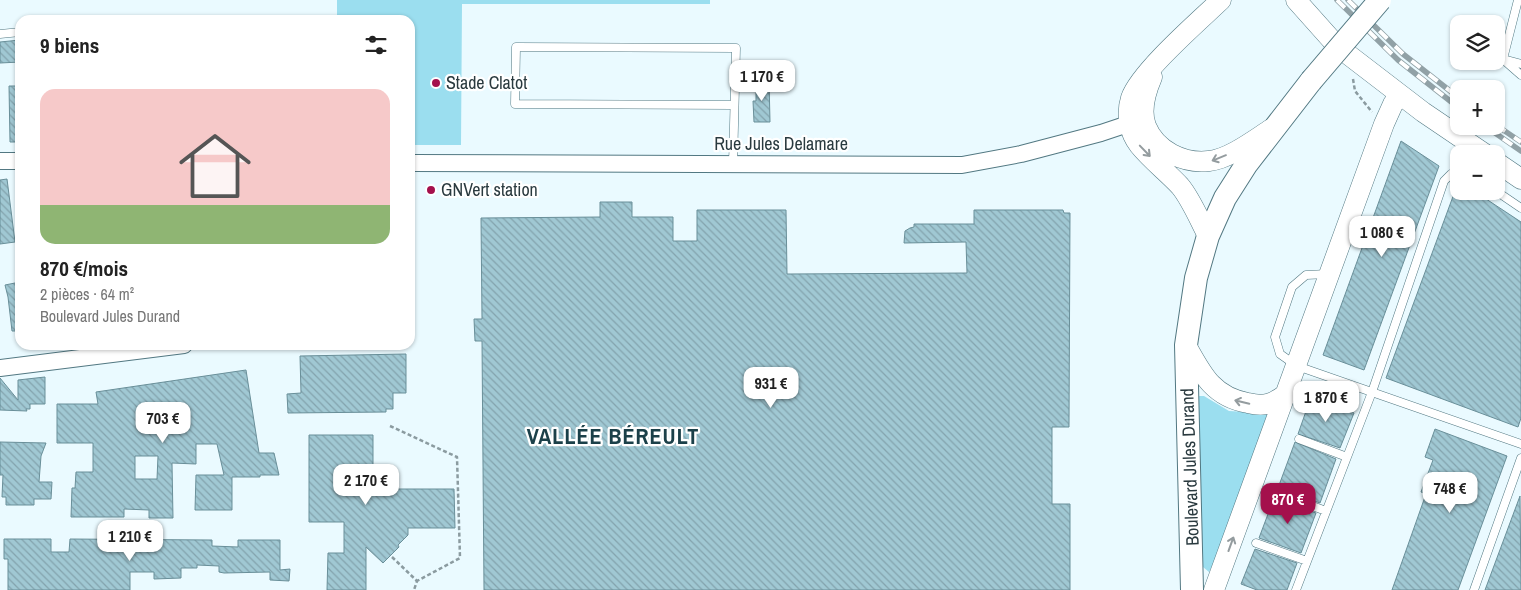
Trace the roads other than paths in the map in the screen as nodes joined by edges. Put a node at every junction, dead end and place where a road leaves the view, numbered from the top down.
1 (1221, 0) edge
2 (1281, 0) edge
3 (1296, 0) edge
4 (1380, 0) edge
5 (1518, 0) edge
6 (15, 32) edge
7 (0, 34) edge
8 (1505, 51) edge
9 (1505, 60) edge
10 (1505, 61) edge
11 (1521, 64) edge
12 (1521, 75) edge
13 (1397, 99) junction
14 (734, 105) junction
15 (1137, 121) junction
16 (1277, 126) junction
17 (1472, 145) edge
18 (0, 161) edge
19 (15, 161) edge
20 (415, 163) edge
21 (733, 164) junction
22 (1505, 168) edge
23 (1450, 175) edge
24 (1521, 179) edge
25 (1505, 197) edge
26 (1521, 208) edge
27 (1208, 236) junction
28 (1330, 274) junction
29 (1186, 345) junction
30 (144, 350) edge
31 (1297, 366) junction
32 (0, 368) edge
33 (1372, 392) junction
34 (1287, 393) junction
35 (1299, 439) dead end
36 (1521, 444) edge
37 (1347, 457) junction
38 (1521, 458) edge
39 (1277, 493) dead end
40 (1326, 511) junction
41 (1256, 543) dead end
42 (1307, 561) junction
43 (1192, 590) edge
44 (1214, 590) edge
45 (1296, 590) edge
46 (1474, 590) edge

1 - 15 street, Boulevard Jules Durand
2 - 13 street
3 - 13 street
4 - 16 main road, Boulevard Jules Durand, bridge
5 - 8 lane
6 - 7 lane
9 - 11 lane
10 - 12 lane
13 - 17 street
13 - 28 street, Boulevard Jules Durand
14 - 14 lane
14 - 21 lane
16 -> 15 street, Boulevard Jules Durand
15 - 21 street, Rue Jules Delamare
15 -> 27 street
16 - 27 main road, Boulevard Jules Durand
18 - 19 street
20 - 21 street, Rue Jules Delamare
22 - 24 street
23 - 33 lane
25 - 26 lane
27 - 29 main road, Boulevard Jules Durand
28 - 31 street, Boulevard Jules Durand
28 - 31 lane
34 -> 29 street, Boulevard Jules Durand
29 - 43 main road, Boulevard Jules Durand
30 - 32 street
31 - 33 lane
31 - 34 street, Boulevard Jules Durand
33 - 36 lane
33 - 37 lane
44 -> 34 street, Boulevard Jules Durand
35 - 37 lane
37 - 40 lane
38 - 46 lane
39 - 40 lane
40 - 42 lane
41 - 42 lane
42 - 45 lane

